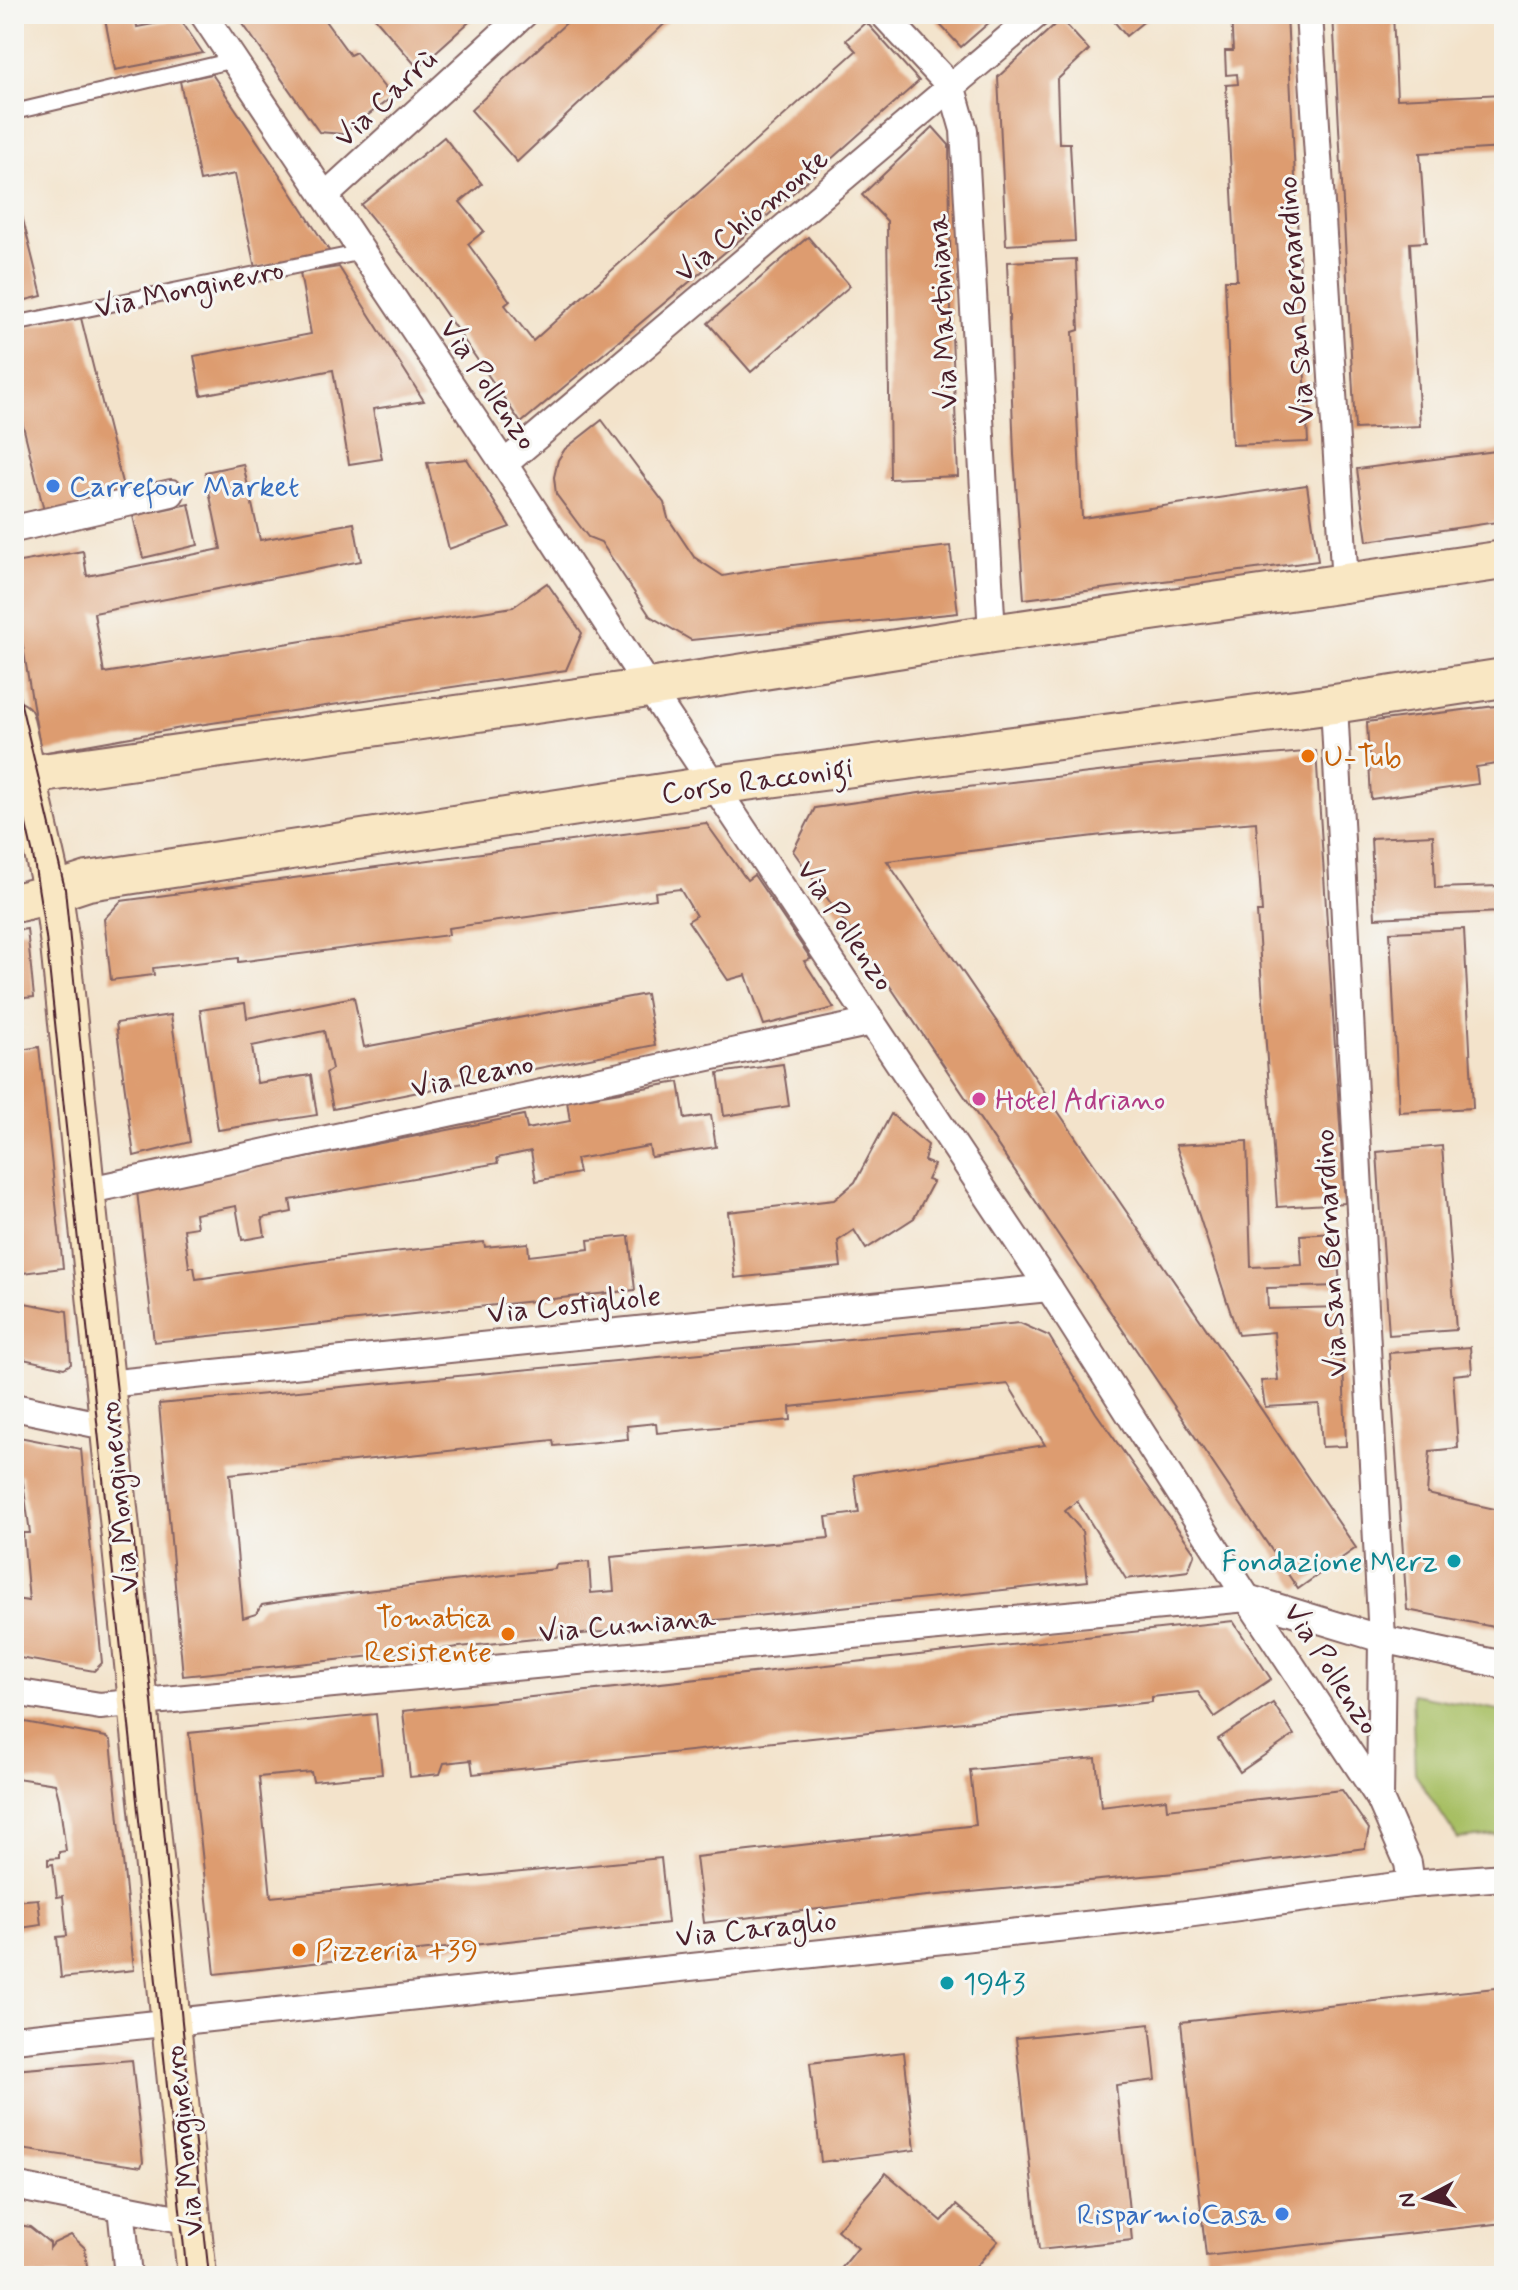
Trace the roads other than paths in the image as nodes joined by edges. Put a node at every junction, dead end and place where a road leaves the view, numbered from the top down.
1 (203, 14) edge
2 (524, 14) edge
3 (883, 14) edge
4 (1037, 14) edge
5 (1309, 14) edge
6 (234, 60) junction
7 (952, 88) junction
8 (14, 112) edge
9 (325, 196) junction
10 (363, 252) junction
11 (14, 324) edge
12 (504, 464) junction
13 (171, 493) dead end
14 (14, 529) edge
15 (1504, 560) edge
16 (1345, 583) junction
17 (992, 634) junction
18 (1504, 678) edge
19 (649, 688) junction
20 (1334, 704) junction
21 (14, 721) edge
22 (20, 776) edge
23 (715, 785) junction
24 (53, 893) junction
25 (14, 903) edge
26 (872, 1022) junction
27 (85, 1191) junction
28 (1049, 1288) junction
29 (106, 1384) junction
30 (14, 1407) edge
31 (110, 1427) junction
32 (1247, 1598) junction
33 (1382, 1639) junction
34 (1504, 1665) edge
35 (14, 1692) edge
36 (139, 1703) junction
37 (1380, 1799) junction
38 (1504, 1877) edge
39 (1411, 1884) junction
40 (170, 2023) junction
41 (14, 2039) edge
42 (14, 2186) edge
43 (121, 2207) junction
44 (191, 2221) junction
45 (128, 2276) edge
46 (197, 2276) edge

1 - 6 street, Via Pollenzo
2 - 9 street, Via Carrù
3 - 7 street, Via Martiniana
4 - 7 street, Via Chiomonte
5 - 16 street, Via San Bernardino
6 - 8 lane
6 - 9 street, Via Pollenzo
7 - 12 street, Via Chiomonte
7 - 17 street, Via Martiniana
9 - 10 street, Via Pollenzo
10 - 11 lane, Via Monginevro
10 - 12 street, Via Pollenzo
12 - 19 street, Via Pollenzo
13 - 14 street
15 - 16 street
16 - 17 street
17 - 19 street
18 - 20 street, Corso Racconigi
19 - 22 street
19 - 23 street, Via Pollenzo
20 - 23 street, Corso Racconigi
20 - 33 street, Via San Bernardino
21 - 22 street, Via Monginevro
22 - 24 street, Via Monginevro
23 - 24 street, Corso Racconigi
23 - 26 street, Via Pollenzo
24 - 25 street, Corso Racconigi
24 - 27 street, Via Monginevro
26 - 27 street, Via Reano
26 - 28 street, Via Pollenzo
27 - 29 street, Via Monginevro
28 - 29 street, Via Costigliole
28 - 32 street, Via Pollenzo
29 - 31 street, Via Monginevro
30 - 31 street
31 - 36 street, Via Monginevro
32 - 33 street
32 - 36 street, Via Cumiana
32 - 37 street, Via Pollenzo
33 - 34 street
33 - 37 street, Via San Bernardino
35 - 36 street, Via Cumiana
36 - 40 street, Via Monginevro
37 - 39 street, Via Pollenzo
38 - 39 street, Via Caraglio
39 - 40 street, Via Caraglio
40 - 41 street, Via Caraglio
40 - 44 street, Via Monginevro
42 - 43 street
43 - 44 street
43 - 45 street
44 - 46 street, Via Monginevro

